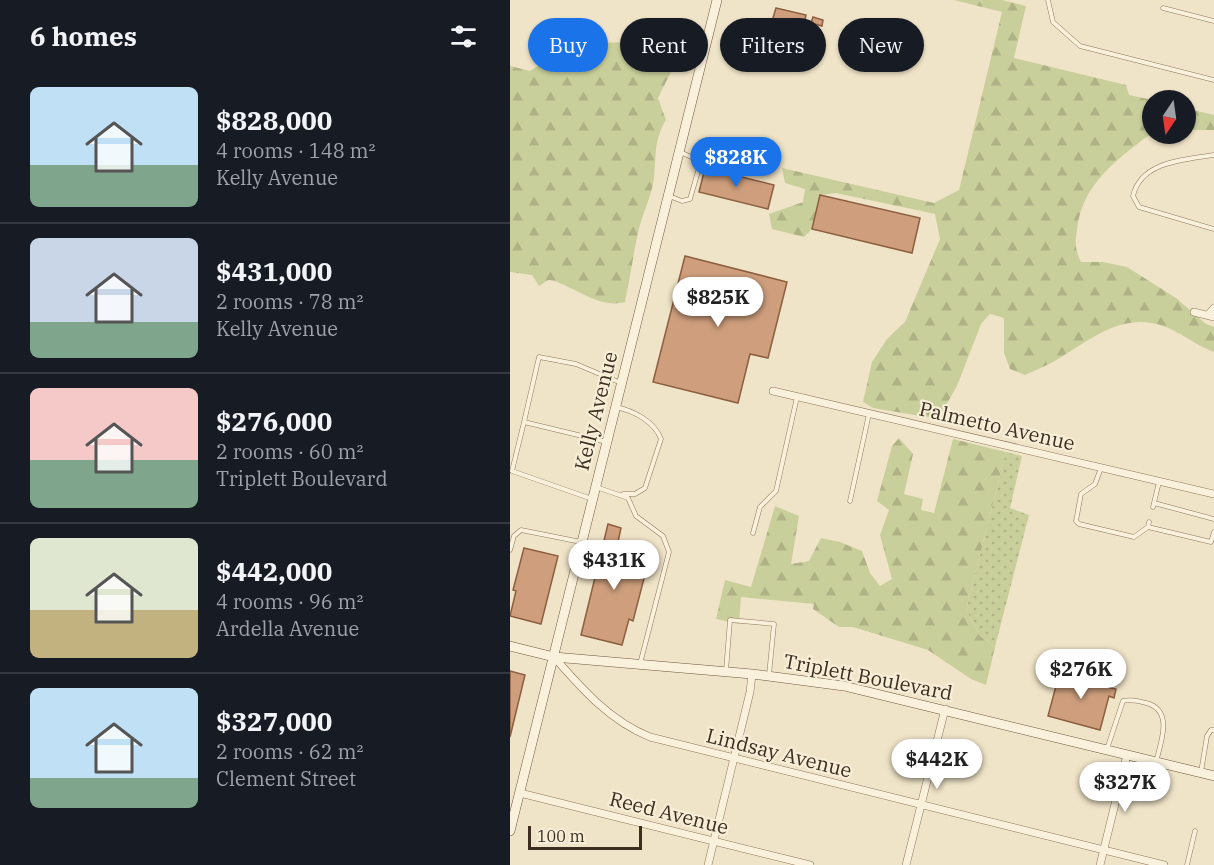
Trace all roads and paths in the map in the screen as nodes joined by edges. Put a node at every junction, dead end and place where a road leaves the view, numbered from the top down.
1 (717, 0) edge
2 (1048, 0) edge
3 (1163, 8) dead end
4 (1214, 21) edge
5 (1214, 80) edge
6 (679, 152) junction
7 (1214, 155) edge
8 (668, 196) junction
9 (1214, 229) edge
10 (1214, 308) edge
11 (1194, 312) dead end
12 (1211, 316) edge
13 (621, 383) junction
14 (772, 391) dead end
15 (797, 396) junction
16 (616, 406) junction
17 (869, 413) junction
18 (524, 422) junction
19 (607, 442) junction
20 (1101, 467) junction
21 (1159, 481) junction
22 (596, 487) junction
23 (1214, 494) edge
24 (623, 495) junction
25 (592, 500) junction
26 (850, 501) dead end
27 (1214, 519) edge
28 (1214, 532) edge
29 (753, 533) dead end
30 (582, 543) junction
31 (510, 550) edge
32 (510, 646) edge
33 (554, 657) junction
34 (640, 664) junction
35 (726, 672) junction
36 (752, 674) junction
37 (769, 676) junction
38 (945, 709) junction
39 (1214, 730) edge
40 (1107, 749) junction
41 (1126, 755) junction
42 (734, 759) junction
43 (1156, 762) junction
44 (1201, 773) junction
45 (1214, 776) edge
46 (520, 793) junction
47 (920, 805) junction
48 (510, 831) edge
49 (1196, 831) dead end
50 (713, 842) junction
51 (1103, 850) junction
52 (708, 865) edge
53 (810, 865) edge
54 (906, 865) edge
55 (1100, 865) edge
56 (1164, 865) edge
57 (1187, 865) edge

1 - 6 main road, Kelly Avenue
2 - 5 lane
3 - 4 lane
6 - 8 main road, Kelly Avenue
6 - 8 lane
7 - 9 lane
8 - 13 main road, Kelly Avenue
10 - 12 street
11 - 12 street
13 - 16 main road, Kelly Avenue
13 - 18 lane
14 - 15 street, Palmetto Avenue
15 - 17 street, Palmetto Avenue
15 - 29 lane
16 - 19 main road, Kelly Avenue
16 - 24 lane
17 - 20 street, Palmetto Avenue
17 - 26 lane
18 - 19 lane
18 - 25 lane
19 - 22 main road, Kelly Avenue
20 - 21 street, Palmetto Avenue
20 - 28 lane
21 - 23 street, Palmetto Avenue
21 - 27 lane
22 - 24 lane
22 - 25 main road, Kelly Avenue
24 - 34 lane
25 - 30 main road, Kelly Avenue
30 - 31 lane
30 - 33 main road, Kelly Avenue
32 - 33 main road, Triplett Boulevard
33 - 34 main road, Triplett Boulevard
33 - 42 street, Lindsay Avenue
33 - 46 main road, Kelly Avenue
34 - 35 main road, Triplett Boulevard
35 - 36 main road, Triplett Boulevard
35 - 37 lane
36 - 37 main road, Triplett Boulevard
36 - 42 street
37 - 38 main road, Triplett Boulevard
38 - 40 main road, Triplett Boulevard
38 - 47 street
39 - 44 lane
40 - 41 main road, Triplett Boulevard
40 - 43 lane
41 - 43 main road, Triplett Boulevard
41 - 51 street
42 - 47 street, Lindsay Avenue
42 - 50 street
43 - 44 main road, Triplett Boulevard
44 - 45 main road, Triplett Boulevard
46 - 48 main road, Kelly Avenue
46 - 50 street, Reed Avenue
47 - 51 street, Lindsay Avenue
47 - 54 street
49 - 57 lane
50 - 52 street
50 - 53 street, Reed Avenue
51 - 55 street
51 - 56 street, Lindsay Avenue

